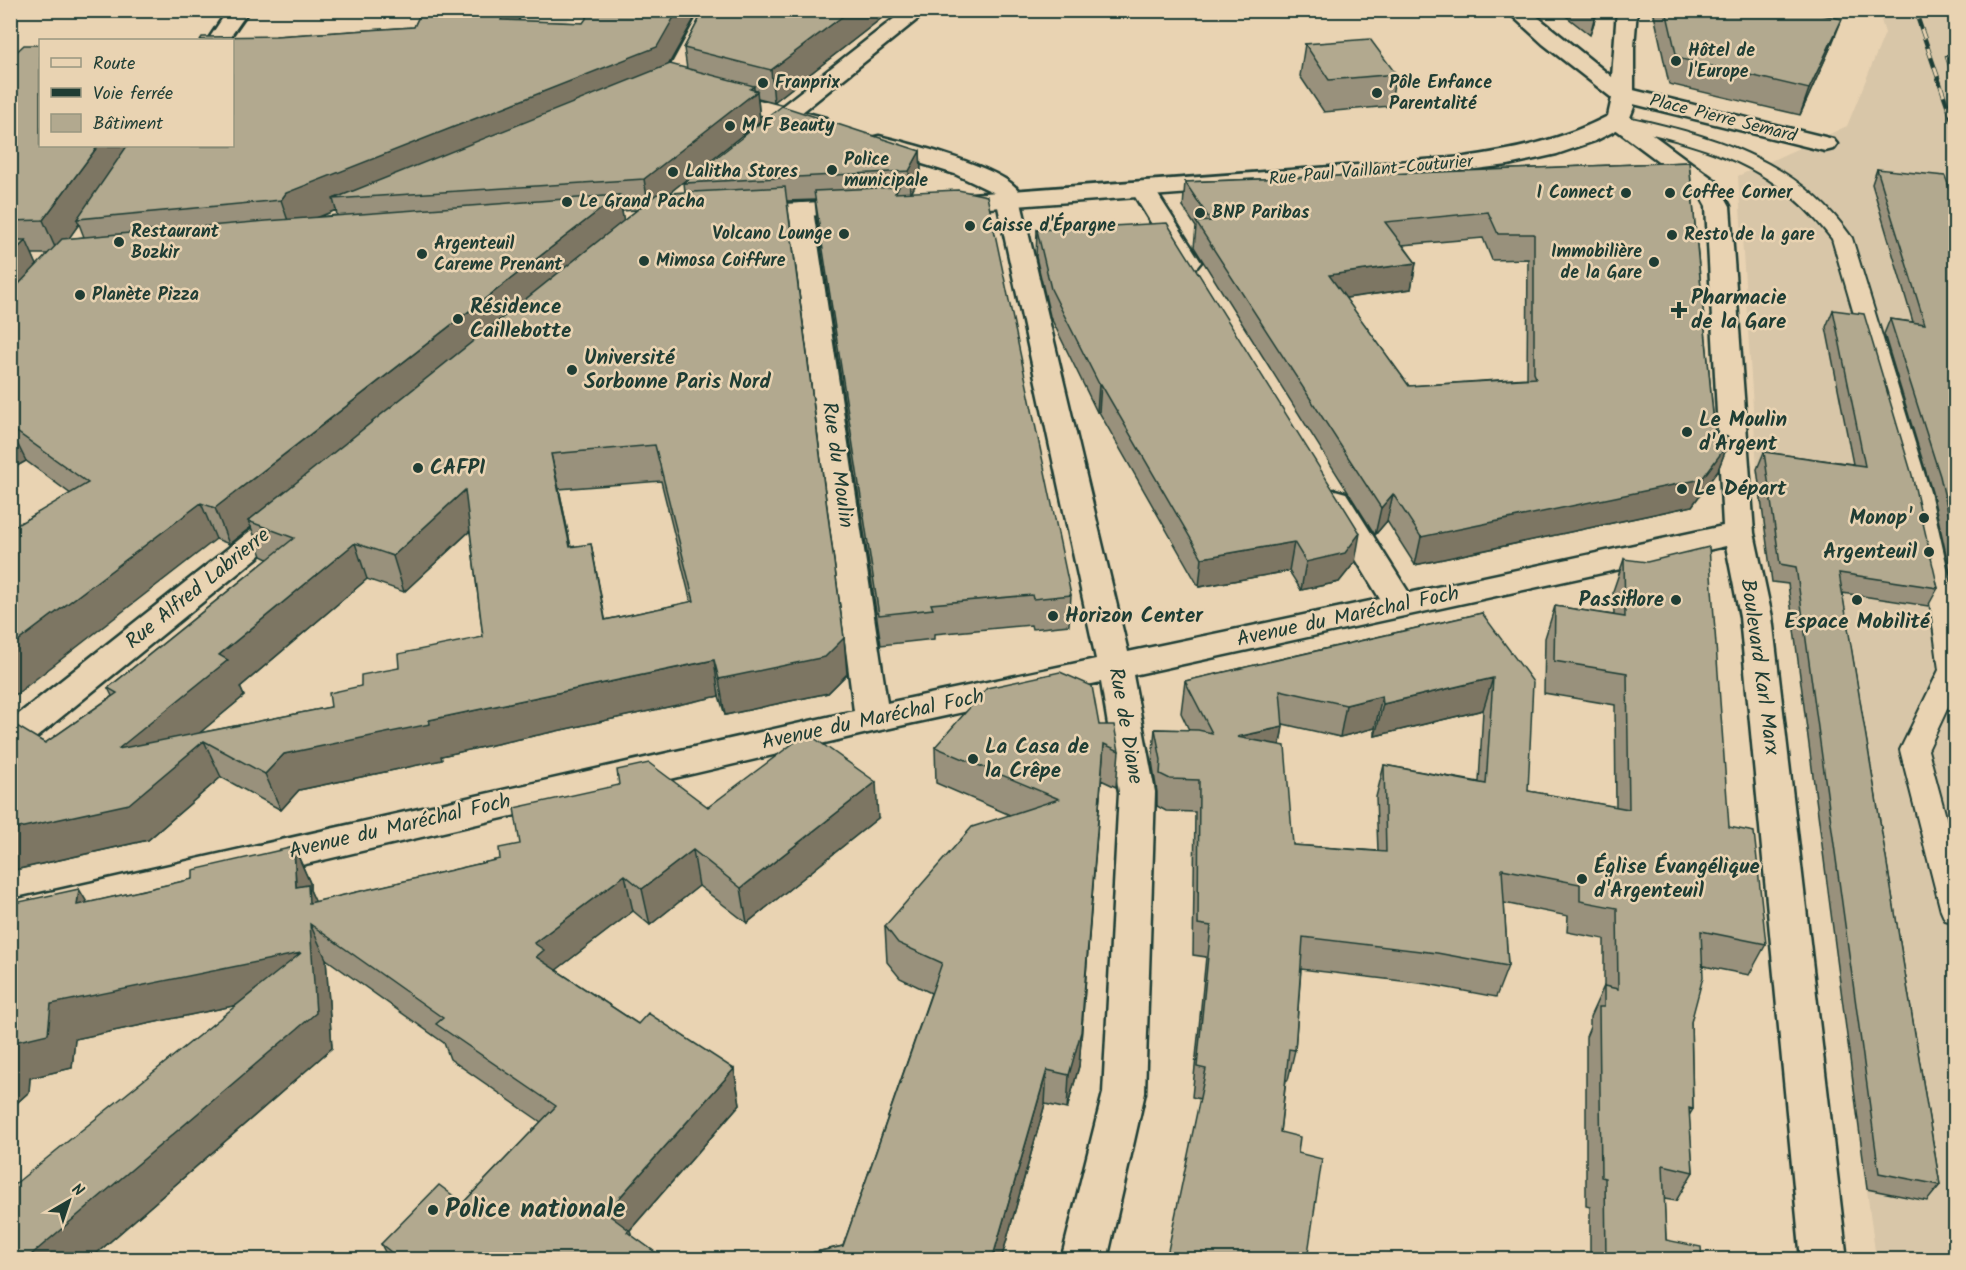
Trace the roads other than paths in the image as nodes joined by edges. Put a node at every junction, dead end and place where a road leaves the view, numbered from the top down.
1 (238, 10) edge
2 (712, 10) edge
3 (919, 10) edge
4 (1516, 10) edge
5 (1627, 10) edge
6 (219, 39) edge
7 (1550, 40) junction
8 (1607, 47) junction
9 (672, 84) junction
10 (1621, 94) junction
11 (629, 101) edge
12 (786, 115) junction
13 (1618, 120) junction
14 (1825, 144) dead end
15 (739, 151) edge
16 (1143, 190) junction
17 (1009, 199) junction
18 (918, 204) edge
19 (883, 206) edge
20 (801, 210) junction
21 (722, 214) edge
22 (1200, 280) edge
23 (1319, 473) edge
24 (307, 501) edge
25 (1739, 533) junction
26 (1401, 606) junction
27 (1115, 667) junction
28 (1954, 672) edge
29 (872, 719) junction
30 (10, 740) edge
31 (1956, 911) edge
32 (10, 917) edge
33 (1084, 1260) edge
34 (1824, 1260) edge

1 - 6 street
2 - 9 street
3 - 12 street
4 - 7 street
5 - 8 street
7 - 8 street
7 - 10 street
8 - 10 street
9 - 11 street
9 - 12 street
10 - 13 street
10 - 14 street, Place Pierre Semard
12 - 15 street
12 - 17 street
13 - 16 street, Rue Paul Vaillant-Couturier
13 - 25 street, Boulevard Karl Marx
13 - 28 lane
16 - 17 street, Rue Paul Vaillant-Couturier
16 - 22 street
17 - 18 street, Rue Paul Vaillant-Couturier
17 - 27 street, Rue de Diane
19 - 20 street
20 - 21 street
20 - 29 street, Rue du Moulin
23 - 26 street
24 - 30 street, Rue Alfred Labrierre
25 - 26 street, Avenue du Maréchal Foch
25 - 34 street, Boulevard Karl Marx
26 - 27 street, Avenue du Maréchal Foch
27 - 29 street, Avenue du Maréchal Foch
27 - 33 street, Rue de Diane
28 - 31 lane
29 - 32 street, Avenue du Maréchal Foch

